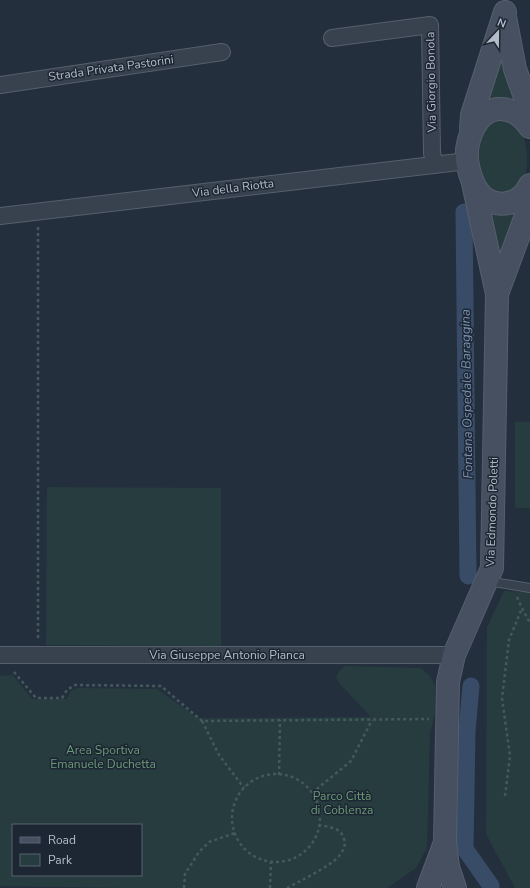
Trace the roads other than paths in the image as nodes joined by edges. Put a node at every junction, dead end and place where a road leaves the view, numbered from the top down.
1 (505, 6) edge
2 (332, 38) dead end
3 (222, 52) dead end
4 (0, 84) edge
5 (530, 111) edge
6 (530, 126) edge
7 (470, 137) junction
8 (467, 161) junction
9 (435, 165) junction
10 (473, 183) junction
11 (530, 185) edge
12 (530, 205) edge
13 (0, 216) edge
14 (497, 294) junction
15 (486, 581) junction
16 (530, 588) edge
17 (0, 655) edge
18 (454, 655) junction
19 (445, 842) junction
20 (428, 888) edge
21 (455, 888) edge

1 - 5 street
1 - 7 street
2 - 9 street, Via Giorgio Bonola
3 - 4 street, Strada Privata Pastorini
6 - 7 street
7 - 8 street
8 - 9 street, Via della Riotta
8 - 10 street, Via Edmondo Poletti
9 - 13 street, Via della Riotta
10 - 11 street
10 - 14 street, Via Edmondo Poletti
12 - 14 street, Via Edmondo Poletti
14 - 15 street, Via Edmondo Poletti
15 - 16 lane
15 - 18 street, Via Edmondo Poletti
17 - 18 street, Via Giuseppe Antonio Pianca
18 - 19 street, Via Edmondo Poletti
19 - 20 street, Via Edmondo Poletti
19 - 21 street, Via Edmondo Poletti

